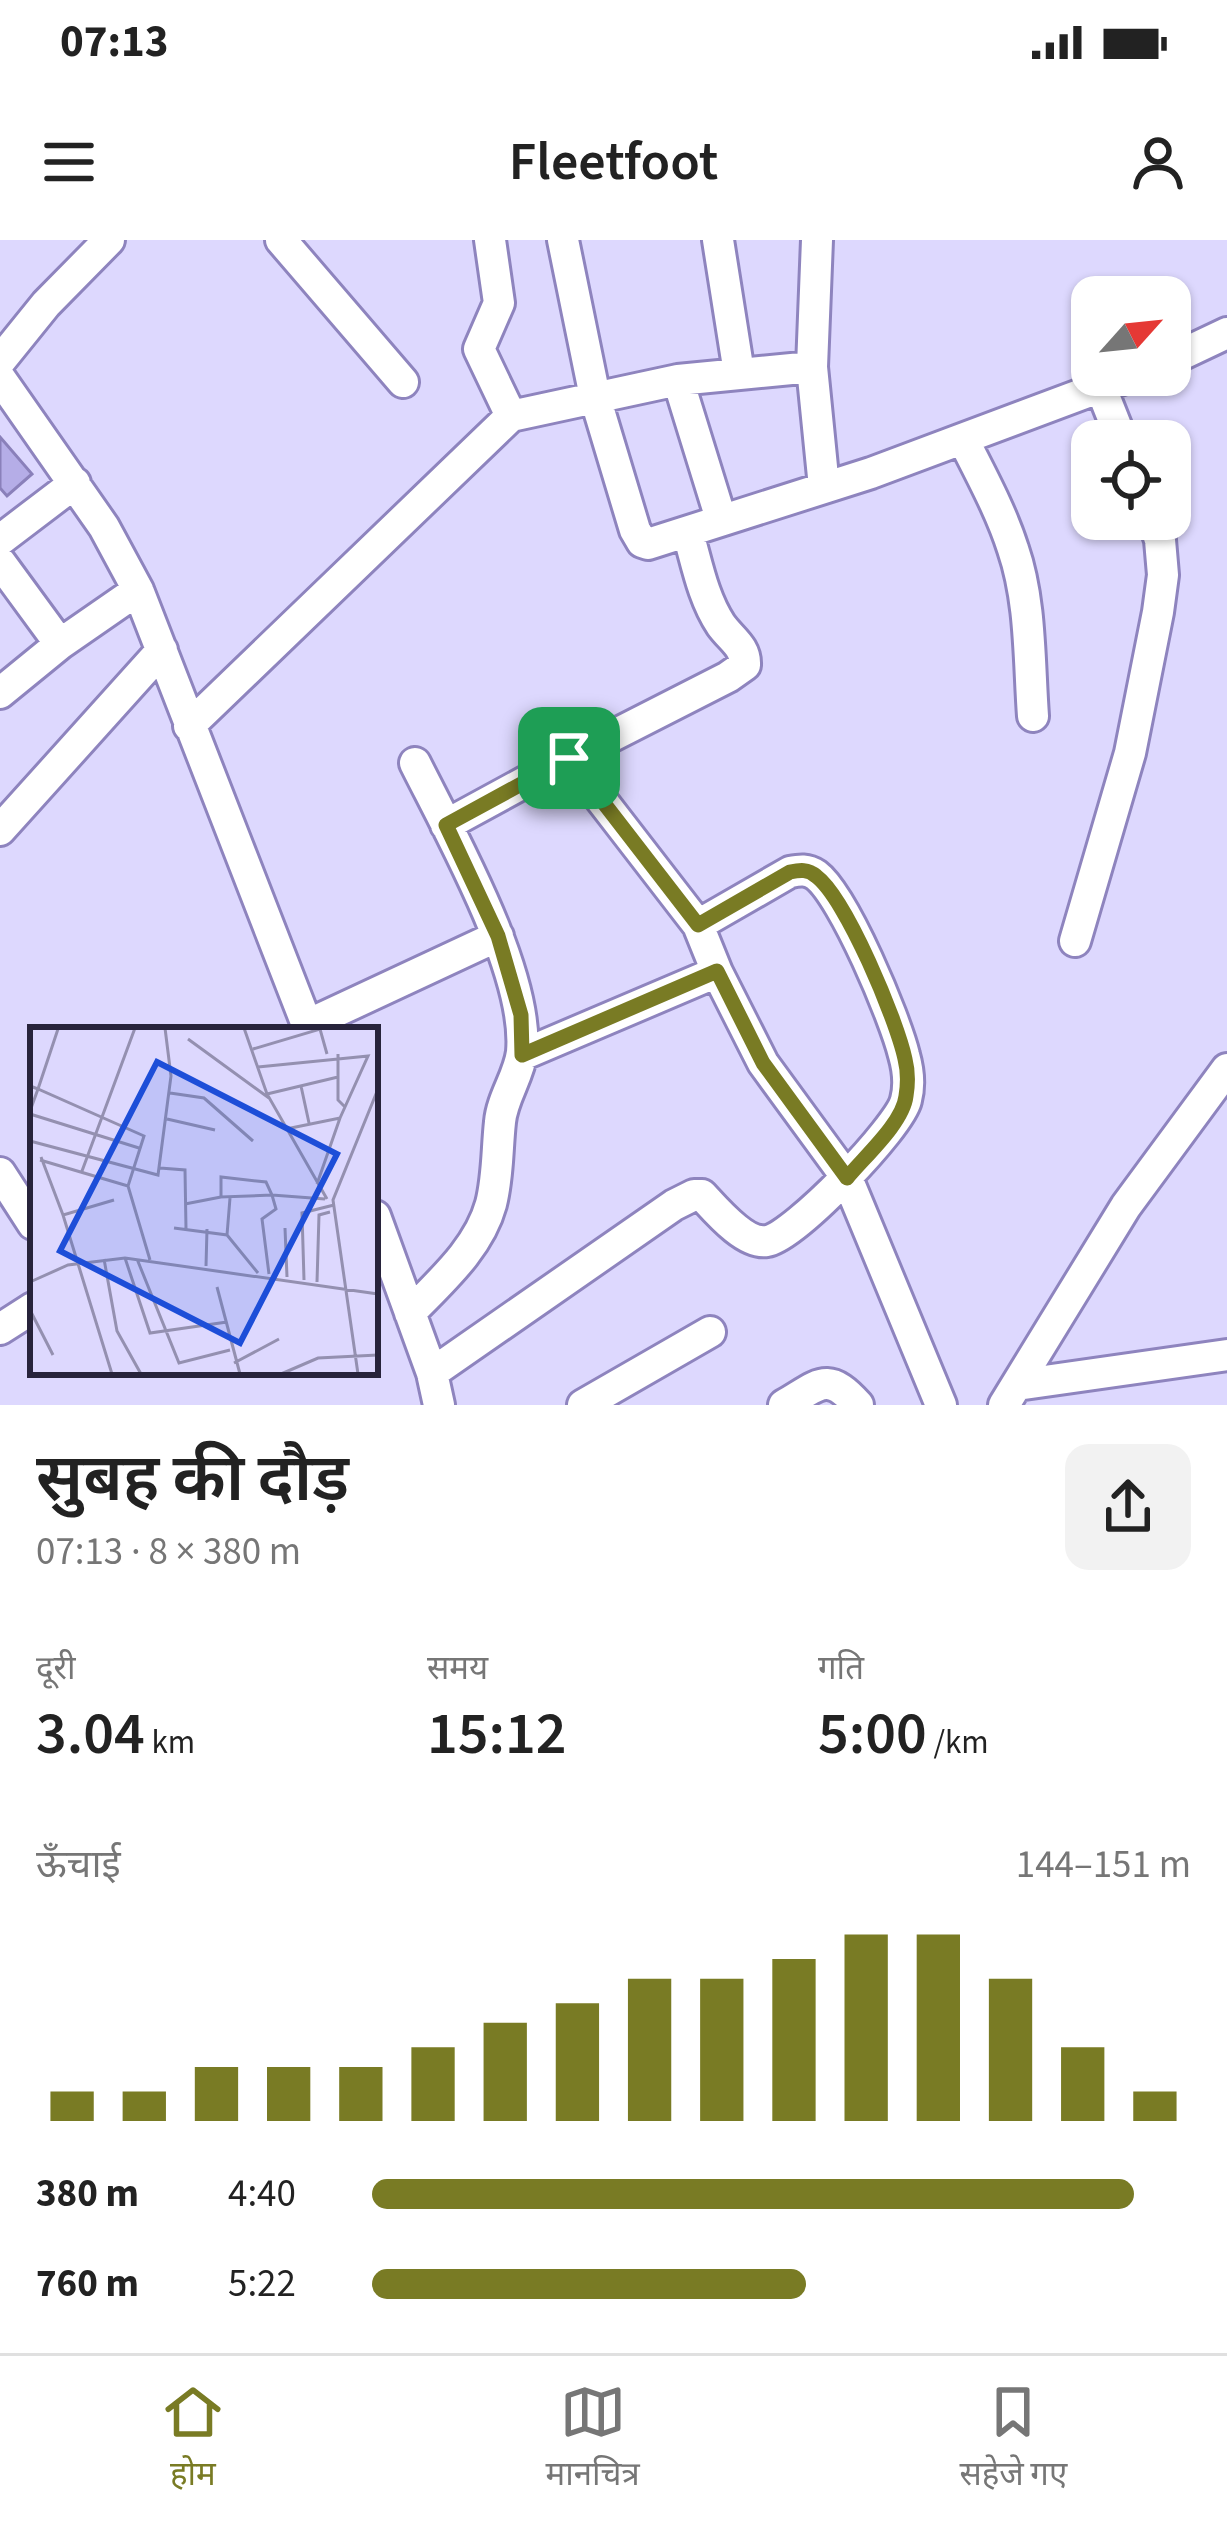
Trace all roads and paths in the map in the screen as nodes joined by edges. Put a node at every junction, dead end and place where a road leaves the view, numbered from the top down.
1 (109, 240) edge
2 (281, 240) edge
3 (490, 240) edge
4 (563, 240) edge
5 (718, 240) edge
6 (817, 240) edge
7 (1227, 333) edge
8 (1191, 350) edge
9 (0, 361) edge
10 (812, 367) junction
11 (739, 373) junction
12 (0, 378) edge
13 (679, 380) junction
14 (403, 382) dead end
15 (1079, 396) edge
16 (596, 398) junction
17 (511, 416) junction
18 (963, 439) junction
19 (75, 483) junction
20 (824, 488) junction
21 (721, 519) junction
22 (688, 533) junction
23 (0, 540) edge
24 (1160, 540) edge
25 (0, 562) edge
26 (139, 590) junction
27 (60, 644) junction
28 (162, 650) junction
29 (0, 693) edge
30 (1033, 716) dead end
31 (189, 727) junction
32 (569, 758) junction
33 (415, 763) dead end
34 (446, 825) junction
35 (0, 830) edge
36 (698, 925) junction
37 (498, 936) junction
38 (1076, 941) dead end
39 (717, 971) junction
40 (308, 1027) edge
41 (310, 1027) edge
42 (522, 1055) junction
43 (1225, 1076) edge
44 (0, 1173) edge
45 (847, 1178) junction
46 (30, 1219) edge
47 (378, 1224) edge
48 (30, 1310) edge
49 (410, 1313) junction
50 (0, 1330) edge
51 (710, 1332) dead end
52 (1227, 1355) edge
53 (432, 1373) junction
54 (1011, 1395) edge
55 (440, 1405) edge
56 (583, 1405) edge
57 (784, 1405) edge
58 (859, 1405) edge
59 (941, 1405) edge

1 - 9 street
2 - 14 street
3 - 17 street
4 - 16 street
5 - 11 street
6 - 10 street
7 - 8 street
10 - 11 street
10 - 20 street
11 - 13 street
12 - 19 street
13 - 16 street
13 - 21 street
15 - 18 street
16 - 17 street
16 - 22 street
17 - 31 street
18 - 20 street
18 - 30 street
19 - 23 street
19 - 26 street
20 - 21 street
21 - 22 street
22 - 32 street
24 - 38 street
25 - 27 street
26 - 27 street
26 - 28 street
27 - 29 street
28 - 31 street
28 - 35 street
31 - 40 street
32 - 34 street
32 - 36 street
33 - 34 street
34 - 37 street
36 - 39 street
36 - 45 street
37 - 41 street
37 - 42 street
39 - 42 street
39 - 45 street
42 - 49 street
43 - 54 street
44 - 46 street
45 - 53 street
45 - 59 street
47 - 49 street
48 - 50 street
49 - 53 street
51 - 56 street
52 - 54 street
53 - 55 street
57 - 58 street

